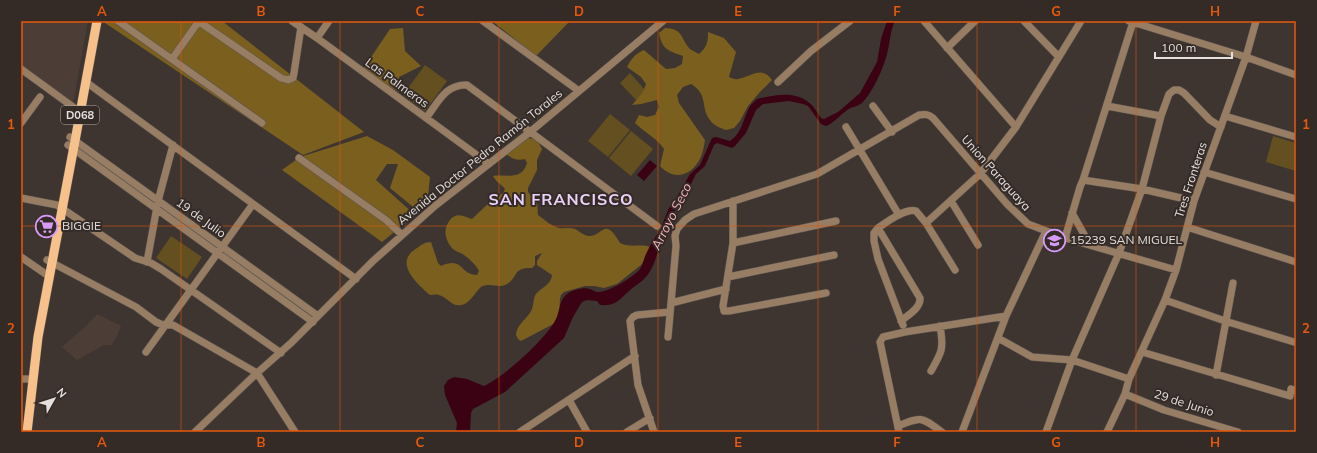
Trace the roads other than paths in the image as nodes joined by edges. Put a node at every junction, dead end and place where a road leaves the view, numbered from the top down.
1 (91, 21) edge
2 (96, 21) edge
3 (118, 21) edge
4 (198, 21) edge
5 (292, 21) edge
6 (329, 21) edge
7 (483, 21) edge
8 (663, 21) edge
9 (850, 21) edge
10 (924, 21) edge
11 (975, 21) edge
12 (1024, 21) edge
13 (1081, 21) edge
14 (1256, 21) edge
15 (1131, 22) edge
16 (301, 27) junction
17 (317, 38) junction
18 (947, 48) junction
19 (1059, 57) junction
20 (1246, 57) junction
21 (172, 59) junction
22 (21, 69) edge
23 (1296, 75) edge
24 (86, 82) junction
25 (778, 82) dead end
26 (580, 91) junction
27 (40, 97) dead end
28 (873, 106) dead end
29 (1107, 106) junction
30 (78, 110) junction
31 (1161, 116) junction
32 (1225, 116) junction
33 (426, 118) junction
34 (21, 123) edge
35 (262, 123) dead end
36 (846, 127) dead end
37 (1016, 127) junction
38 (1221, 127) junction
39 (530, 132) junction
40 (892, 132) junction
41 (1296, 137) edge
42 (72, 143) junction
43 (173, 146) junction
44 (861, 150) junction
45 (298, 158) dead end
46 (489, 164) junction
47 (1204, 172) junction
48 (980, 174) junction
49 (1083, 180) junction
50 (1142, 189) junction
51 (21, 198) edge
52 (1296, 200) edge
53 (158, 201) junction
54 (733, 201) junction
55 (951, 201) junction
56 (1194, 201) junction
57 (253, 204) junction
58 (60, 207) junction
59 (157, 208) junction
60 (1072, 213) junction
61 (899, 215) junction
62 (836, 221) dead end
63 (926, 223) junction
64 (658, 226) dead end
65 (1188, 227) junction
66 (878, 228) junction
67 (1046, 231) junction
68 (402, 235) junction
69 (1065, 238) junction
70 (733, 243) junction
71 (978, 245) dead end
72 (1090, 245) junction
73 (220, 250) junction
74 (1119, 253) junction
75 (834, 255) dead end
76 (21, 257) edge
77 (50, 261) junction
78 (147, 262) junction
79 (1296, 262) edge
80 (955, 270) dead end
81 (1176, 270) junction
82 (47, 275) junction
83 (728, 277) junction
84 (356, 278) junction
85 (1234, 283) dead end
86 (726, 289) junction
87 (191, 290) junction
88 (826, 293) dead end
89 (1165, 300) junction
90 (671, 303) junction
91 (670, 312) junction
92 (1006, 316) junction
93 (316, 319) junction
94 (901, 321) junction
95 (1225, 321) junction
96 (166, 325) junction
97 (940, 326) junction
98 (905, 332) junction
99 (668, 337) dead end
100 (998, 338) junction
101 (1294, 342) dead end
102 (146, 352) dead end
103 (1142, 352) junction
104 (281, 353) junction
105 (635, 356) junction
106 (1072, 360) junction
107 (931, 371) dead end
108 (257, 373) junction
109 (1216, 375) junction
110 (27, 379) edge
111 (1129, 379) junction
112 (1296, 391) edge
113 (1125, 394) junction
114 (569, 400) junction
115 (650, 418) junction
116 (899, 429) edge
117 (22, 432) edge
118 (27, 432) edge
119 (195, 432) edge
120 (295, 432) edge
121 (520, 432) edge
122 (587, 432) edge
123 (627, 432) edge
124 (654, 432) edge
125 (942, 432) edge
126 (962, 432) edge
127 (1046, 432) edge
128 (1107, 432) edge
129 (1238, 432) edge

1 - 30 main road, D068
2 - 24 main road, D068
3 - 21 street
4 - 16 street
4 - 21 street
5 - 16 street, Las Palmeras
6 - 17 street
7 - 26 street
8 - 26 street, Avenida Doctor Pedro Ramón Torales
9 - 25 street
10 - 18 street
11 - 18 street
12 - 19 street
13 - 19 street
14 - 20 street, Tres Fronteras
15 - 20 street
15 - 29 street
16 - 17 street, Las Palmeras
17 - 33 street, Las Palmeras
18 - 37 street
19 - 37 street
20 - 23 street
20 - 32 street, Tres Fronteras
21 - 35 street
22 - 30 street
24 - 30 main road, D068
24 - 43 street
26 - 39 street, Avenida Doctor Pedro Ramón Torales
27 - 34 street
28 - 40 street
29 - 31 street
29 - 49 street
30 - 42 main road, D068
31 - 38 street
31 - 50 street
32 - 38 street, Tres Fronteras
32 - 41 street
33 - 39 street
33 - 46 street, Las Palmeras
36 - 44 street
37 - 48 street
38 - 47 street, Tres Fronteras
39 - 46 street, Avenida Doctor Pedro Ramón Torales
39 - 64 street
40 - 44 street
40 - 48 street, Union Paraguaya
42 - 53 street, 19 de Julio
42 - 58 main road, D068
42 - 59 street, 19 de Julio
43 - 53 street
43 - 57 street
44 - 54 street
44 - 61 street
45 - 68 street
46 - 68 street, Avenida Doctor Pedro Ramón Torales
47 - 52 street
47 - 56 street, Tres Fronteras
48 - 55 street
48 - 67 street, Union Paraguaya
49 - 50 street
49 - 60 street
50 - 56 street
50 - 74 street
51 - 58 street
53 - 59 street
53 - 73 street, 19 de Julio
54 - 70 street
54 - 90 street
55 - 63 street
55 - 71 street
56 - 65 street, Tres Fronteras
57 - 73 street
57 - 84 street
58 - 77 main road, D068
58 - 78 street
59 - 73 street, 19 de Julio
59 - 78 street
60 - 69 street
60 - 72 street
61 - 63 street
61 - 66 street
62 - 70 street
63 - 80 street
65 - 79 street
65 - 81 street, Tres Fronteras
66 - 94 street
66 - 94 street
67 - 69 street, Union Paraguaya
67 - 92 street
68 - 84 street, Avenida Doctor Pedro Ramón Torales
69 - 72 street, Union Paraguaya
70 - 83 street
72 - 74 street, Union Paraguaya
73 - 87 street
73 - 93 street, 19 de Julio
74 - 81 street, Union Paraguaya
74 - 106 street
75 - 83 street
76 - 82 street
77 - 82 main road, D068
77 - 96 street
78 - 87 street
81 - 89 street, Tres Fronteras
82 - 110 main road, D068
83 - 86 street
84 - 93 street, Avenida Doctor Pedro Ramón Torales
85 - 95 street
86 - 88 street
86 - 90 street
87 - 96 street
87 - 104 street
89 - 95 street
89 - 103 street, Tres Fronteras
90 - 91 street
91 - 99 street
91 - 105 street
92 - 97 street
92 - 100 street
93 - 104 street, Avenida Doctor Pedro Ramón Torales
94 - 98 street
95 - 101 street
95 - 109 street
96 - 102 street
96 - 108 street
97 - 98 street
97 - 107 street
98 - 116 street
100 - 106 street
100 - 126 street
103 - 109 street
103 - 111 street, Tres Fronteras
104 - 108 street, Avenida Doctor Pedro Ramón Torales
105 - 114 street
105 - 115 street
106 - 111 street
106 - 127 street
108 - 119 street, Avenida Doctor Pedro Ramón Torales
108 - 120 street
109 - 112 street
110 - 117 main road, D068
110 - 118 main road, D068
111 - 113 street, Tres Fronteras
113 - 128 street, Tres Fronteras
113 - 129 street, 29 de Junio
114 - 121 street
114 - 122 street
115 - 123 street
115 - 124 street
116 - 125 street

